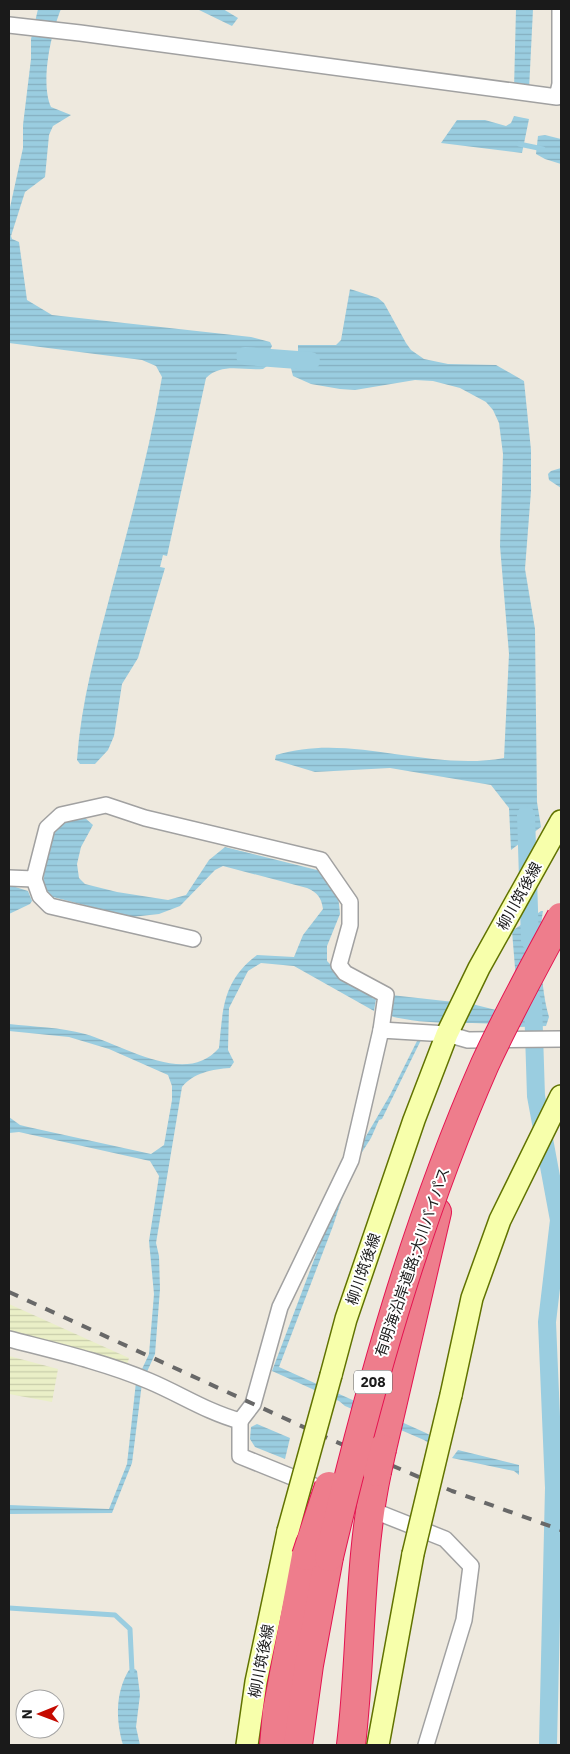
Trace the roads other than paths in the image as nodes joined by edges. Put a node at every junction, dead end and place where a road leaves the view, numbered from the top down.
1 (560, 9) edge
2 (14, 26) edge
3 (561, 821) edge
4 (9, 878) edge
5 (34, 879) junction
6 (561, 917) edge
7 (561, 937) edge
8 (193, 939) dead end
9 (381, 1030) junction
10 (448, 1034) junction
11 (561, 1039) edge
12 (561, 1096) edge
13 (437, 1212) junction
14 (9, 1338) edge
15 (240, 1421) junction
16 (360, 1505) dead end
17 (382, 1514) dead end
18 (324, 1557) junction
19 (247, 1745) edge
20 (274, 1745) edge
21 (298, 1745) edge
22 (308, 1745) edge
23 (351, 1745) edge
24 (378, 1745) edge
25 (426, 1745) edge

1 - 2 street
3 - 10 main road, 柳川筑後線
4 - 5 street
5 - 8 street
5 - 9 street
6 - 18 highway, 有明海沿岸道路;大川バイパス / 208, bridge
7 - 13 highway, 有明海沿岸道路;大川バイパス / 208
9 - 10 street
9 - 15 street
10 - 11 street
10 - 19 main road, 柳川筑後線, bridge
12 - 24 main road, bridge
13 - 18 highway, 有明海沿岸道路;大川バイパス / 208
13 - 23 highway, bridge
14 - 15 street
15 - 16 street
17 - 25 street
18 - 20 highway
18 - 21 highway, 有明海沿岸道路;大川バイパス / 208
18 - 22 highway, 有明海沿岸道路;大川バイパス / 208

